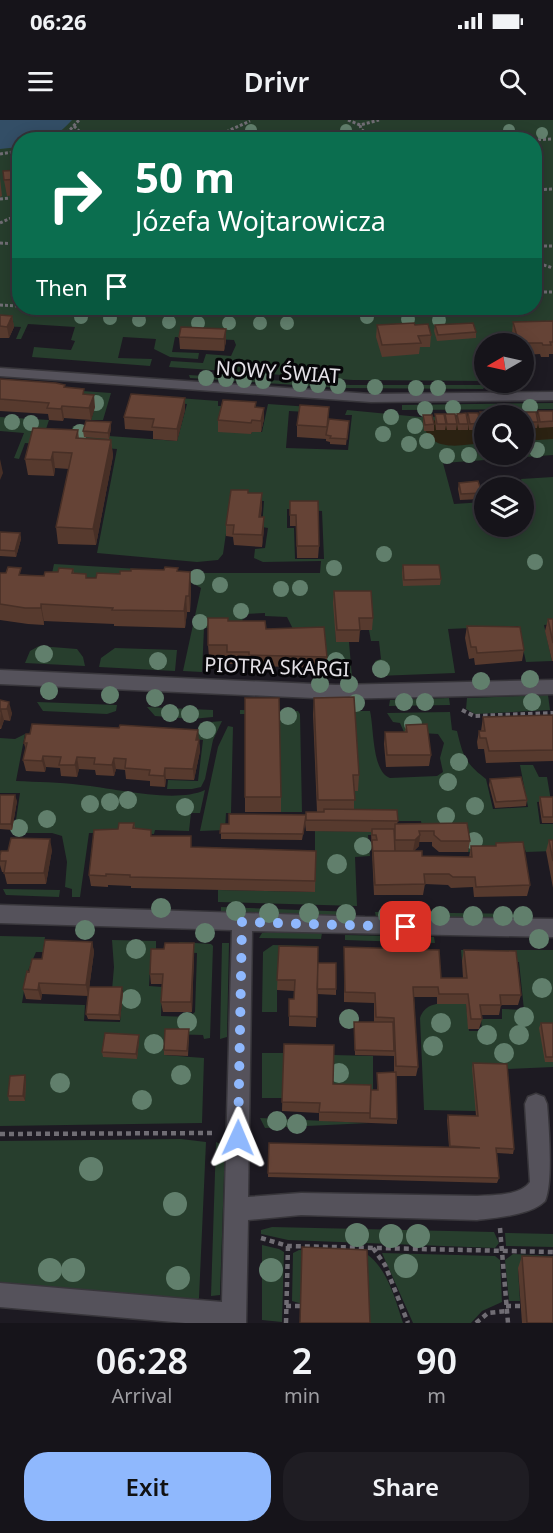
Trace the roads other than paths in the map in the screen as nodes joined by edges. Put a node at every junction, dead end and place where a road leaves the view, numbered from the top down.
1 (0, 372) edge
2 (553, 396) edge
3 (0, 677) edge
4 (553, 687) edge
5 (0, 914) edge
6 (242, 922) junction
7 (553, 928) edge
8 (536, 1104) dead end
9 (246, 1209) junction
10 (0, 1295) edge
11 (234, 1319) edge

1 - 2 street, NOWY ŚWIAT
3 - 4 street, PIOTRA SKARGI
5 - 6 street
6 - 7 street
6 - 9 street
8 - 9 street
9 - 11 street
10 - 11 street

